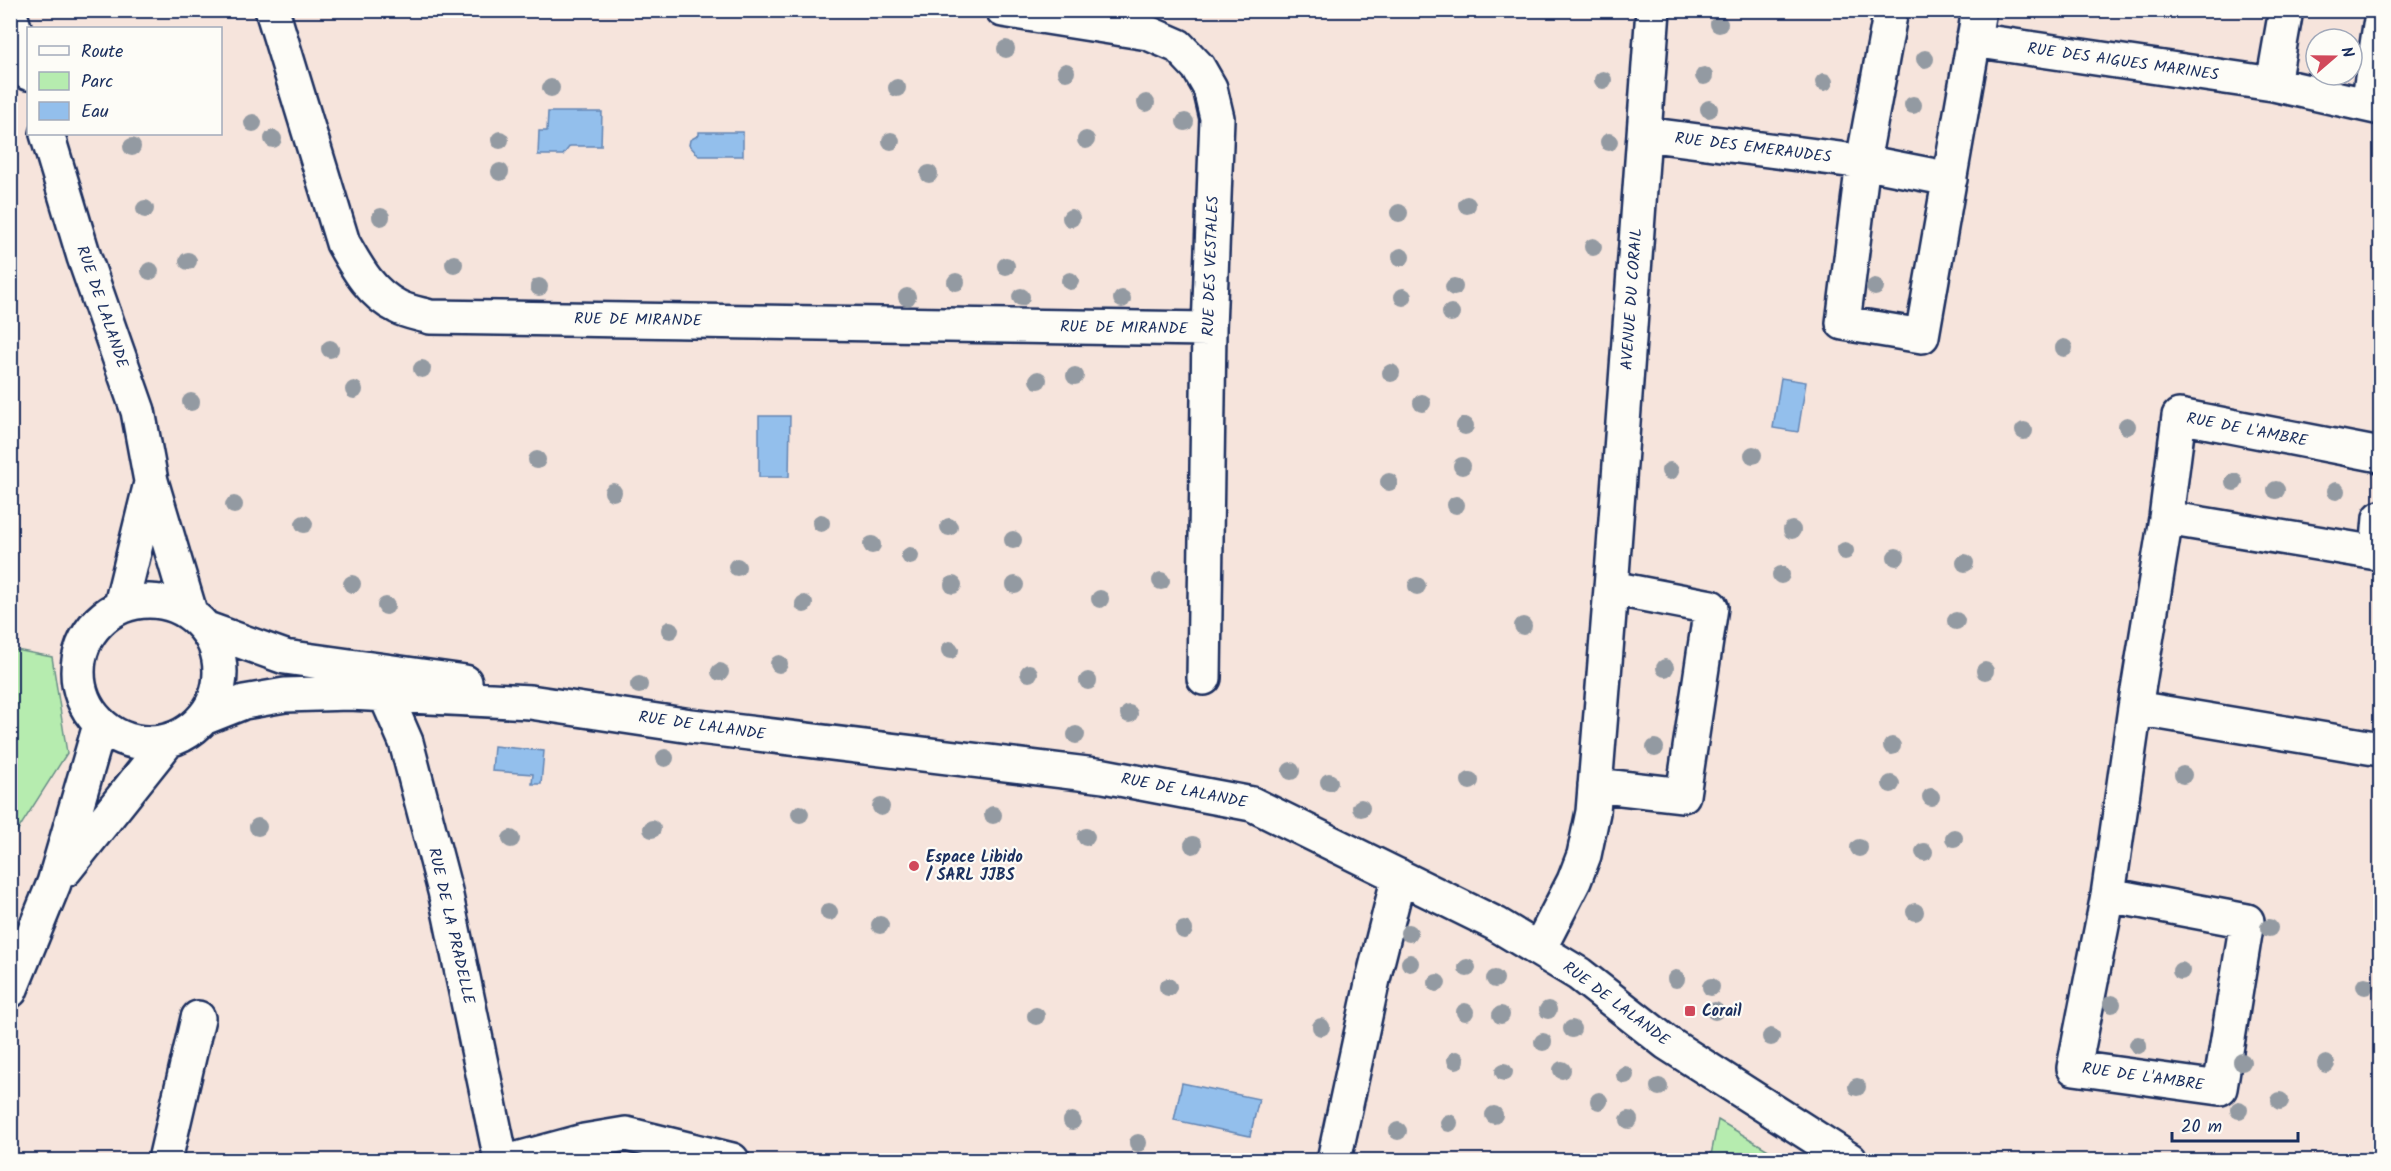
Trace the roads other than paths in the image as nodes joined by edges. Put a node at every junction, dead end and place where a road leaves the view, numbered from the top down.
1 (272, 10) edge
2 (1003, 10) edge
3 (1653, 10) edge
4 (1891, 10) edge
5 (2286, 10) edge
6 (10, 14) edge
7 (1976, 25) edge
8 (2380, 25) edge
9 (27, 70) edge
10 (2273, 84) junction
11 (2374, 107) edge
12 (1644, 134) junction
13 (47, 135) edge
14 (1863, 162) junction
15 (1950, 179) junction
16 (1209, 329) junction
17 (2380, 455) edge
18 (151, 481) junction
19 (2166, 518) junction
20 (2380, 518) edge
21 (1611, 588) junction
22 (121, 605) junction
23 (198, 621) junction
24 (1204, 678) dead end
25 (386, 696) junction
26 (530, 702) junction
27 (2135, 708) junction
28 (206, 717) junction
29 (100, 725) junction
30 (167, 742) junction
31 (2380, 749) edge
32 (1595, 785) junction
33 (1399, 876) junction
34 (54, 883) junction
35 (2108, 894) junction
36 (1539, 949) junction
37 (10, 991) edge
38 (198, 1018) dead end
39 (165, 1161) edge
40 (501, 1161) edge
41 (514, 1161) edge
42 (732, 1161) edge
43 (1334, 1161) edge
44 (1850, 1161) edge

1 - 16 street, RUE DE MIRANDE
2 - 16 street, RUE DES VESTALES
3 - 12 street, AVENUE DU CORAIL
4 - 14 street
5 - 10 street
6 - 9 street
7 - 10 street, RUE DES AIGUES MARINES
7 - 15 street
8 - 11 street, RUE DES AIGUES MARINES
10 - 11 street, RUE DES AIGUES MARINES
12 - 14 street, RUE DES EMERAUDES
12 - 21 street, AVENUE DU CORAIL
13 - 18 street, RUE DE LALANDE
14 - 15 street, RUE DES EMERAUDES
14 - 15 street
16 - 24 street, RUE DES VESTALES
17 - 19 street, RUE DE L'AMBRE
18 - 22 street, RUE DE LALANDE
18 - 23 street, RUE DE LALANDE
19 - 20 street
19 - 27 street, RUE DE L'AMBRE
21 - 32 street, AVENUE DU CORAIL
21 - 32 street
22 - 23 street
22 - 29 street
23 - 26 street, RUE DE LALANDE
23 - 28 street
25 - 26 street, RUE DE LALANDE
25 - 28 street, RUE DE LALANDE
25 - 40 street, RUE DE LA PRADELLE
26 - 33 street, RUE DE LALANDE
27 - 31 street
27 - 35 street, RUE DE L'AMBRE
28 - 30 street
29 - 30 street
29 - 34 street
30 - 34 street
32 - 36 street, AVENUE DU CORAIL
33 - 36 street, RUE DE LALANDE
33 - 43 street
34 - 37 street
35 - 35 street, RUE DE L'AMBRE
36 - 44 street, RUE DE LALANDE
38 - 39 street
41 - 42 street

